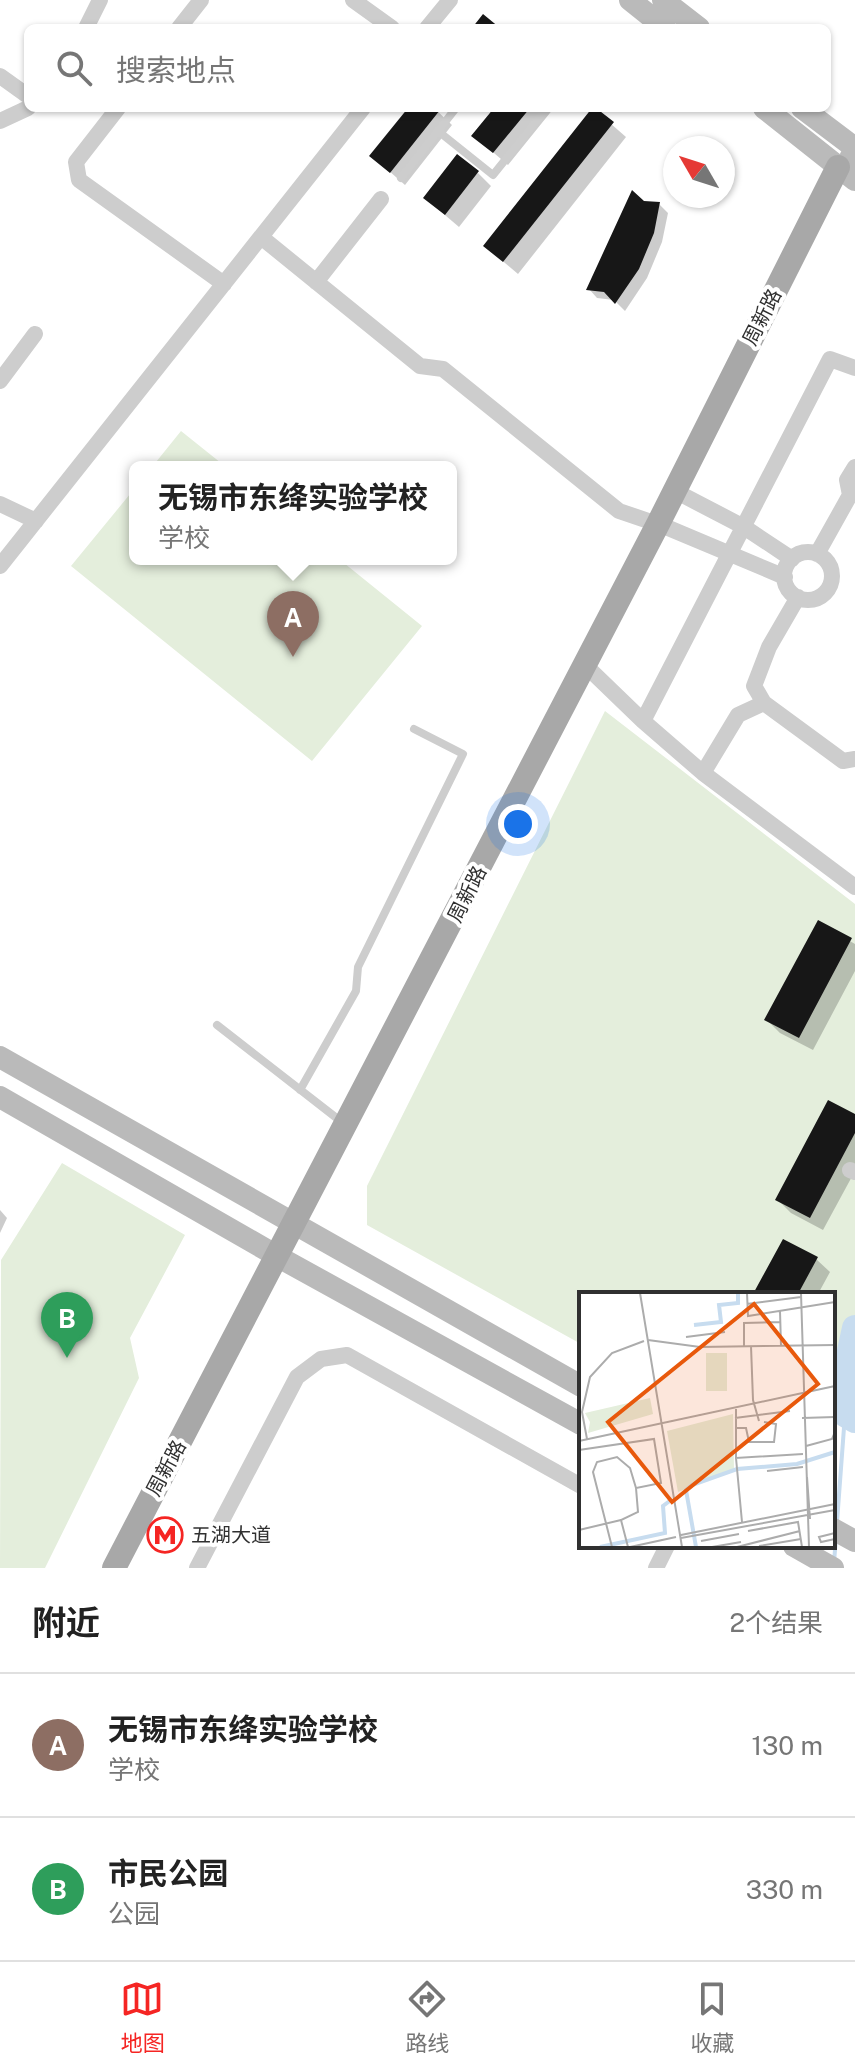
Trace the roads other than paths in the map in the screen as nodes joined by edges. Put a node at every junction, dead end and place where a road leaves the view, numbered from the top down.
1 (100, 0) edge
2 (201, 0) edge
3 (353, 0) edge
4 (450, 0) edge
5 (630, 0) edge
6 (663, 0) edge
7 (88, 24) edge
8 (182, 24) edge
9 (386, 24) edge
10 (430, 24) edge
11 (660, 24) edge
12 (694, 24) edge
13 (0, 76) edge
14 (24, 93) edge
15 (24, 110) edge
16 (115, 112) edge
17 (360, 112) edge
18 (452, 112) edge
19 (544, 112) edge
20 (769, 112) edge
21 (808, 112) edge
22 (0, 121) edge
23 (438, 131) junction
24 (853, 141) edge
25 (846, 173) edge
26 (401, 178) dead end
27 (381, 199) dead end
28 (261, 237) junction
29 (316, 282) junction
30 (224, 284) junction
31 (35, 334) dead end
32 (855, 368) edge
33 (0, 381) edge
34 (855, 467) edge
35 (679, 493) junction
36 (852, 494) edge
37 (0, 504) edge
38 (36, 521) junction
39 (662, 526) junction
40 (744, 527) junction
41 (817, 554) junction
42 (730, 555) junction
43 (792, 559) junction
44 (0, 566) edge
45 (785, 577) junction
46 (798, 597) junction
47 (588, 668) junction
48 (764, 703) junction
49 (643, 721) junction
50 (414, 729) dead end
51 (855, 759) edge
52 (703, 773) junction
53 (855, 887) edge
54 (217, 1025) dead end
55 (0, 1057) edge
56 (300, 1090) junction
57 (0, 1097) edge
58 (347, 1126) junction
59 (298, 1226) junction
60 (280, 1258) junction
61 (579, 1385) edge
62 (579, 1423) edge
63 (579, 1485) edge
64 (835, 1530) edge
65 (855, 1541) edge
66 (666, 1548) edge
67 (798, 1548) edge
68 (114, 1568) edge
69 (124, 1568) edge
70 (197, 1568) edge
71 (656, 1568) edge
72 (833, 1568) edge

1 - 7 street
2 - 8 street
3 - 9 street
4 - 10 street
5 - 11 main road
6 - 12 main road
13 - 14 street
15 - 22 street
16 - 30 street
17 - 28 street
18 - 23 lane
19 - 23 lane
20 - 25 main road
21 - 24 main road
23 - 26 lane
24 - 25 main road, 周新路
25 - 35 main road, 周新路
27 - 29 street
28 - 29 street
28 - 30 street
29 - 39 street
30 - 38 street
31 - 33 street
32 - 40 street
34 - 36 street
35 - 39 main road, 周新路
35 - 40 street
36 - 41 street
37 - 38 street
38 - 44 street
39 - 42 street
39 - 47 main road, 周新路
40 - 42 street
40 - 43 street
41 - 43 street
41 - 46 street
42 - 45 street
42 - 49 street
43 - 45 street
45 - 46 street
46 - 48 street
47 - 49 street
47 - 58 main road, 周新路
47 - 59 main road, 周新路
48 - 51 street
48 - 52 street
49 - 52 street
50 - 56 lane
52 - 53 street
54 - 56 lane
55 - 59 main road
56 - 58 lane
57 - 60 main road
58 - 59 main road, 周新路
59 - 60 main road, 周新路
59 - 61 main road
60 - 62 main road
60 - 68 main road, 周新路
60 - 69 main road, 周新路
63 - 70 street
64 - 65 main road
66 - 71 street
67 - 72 main road

